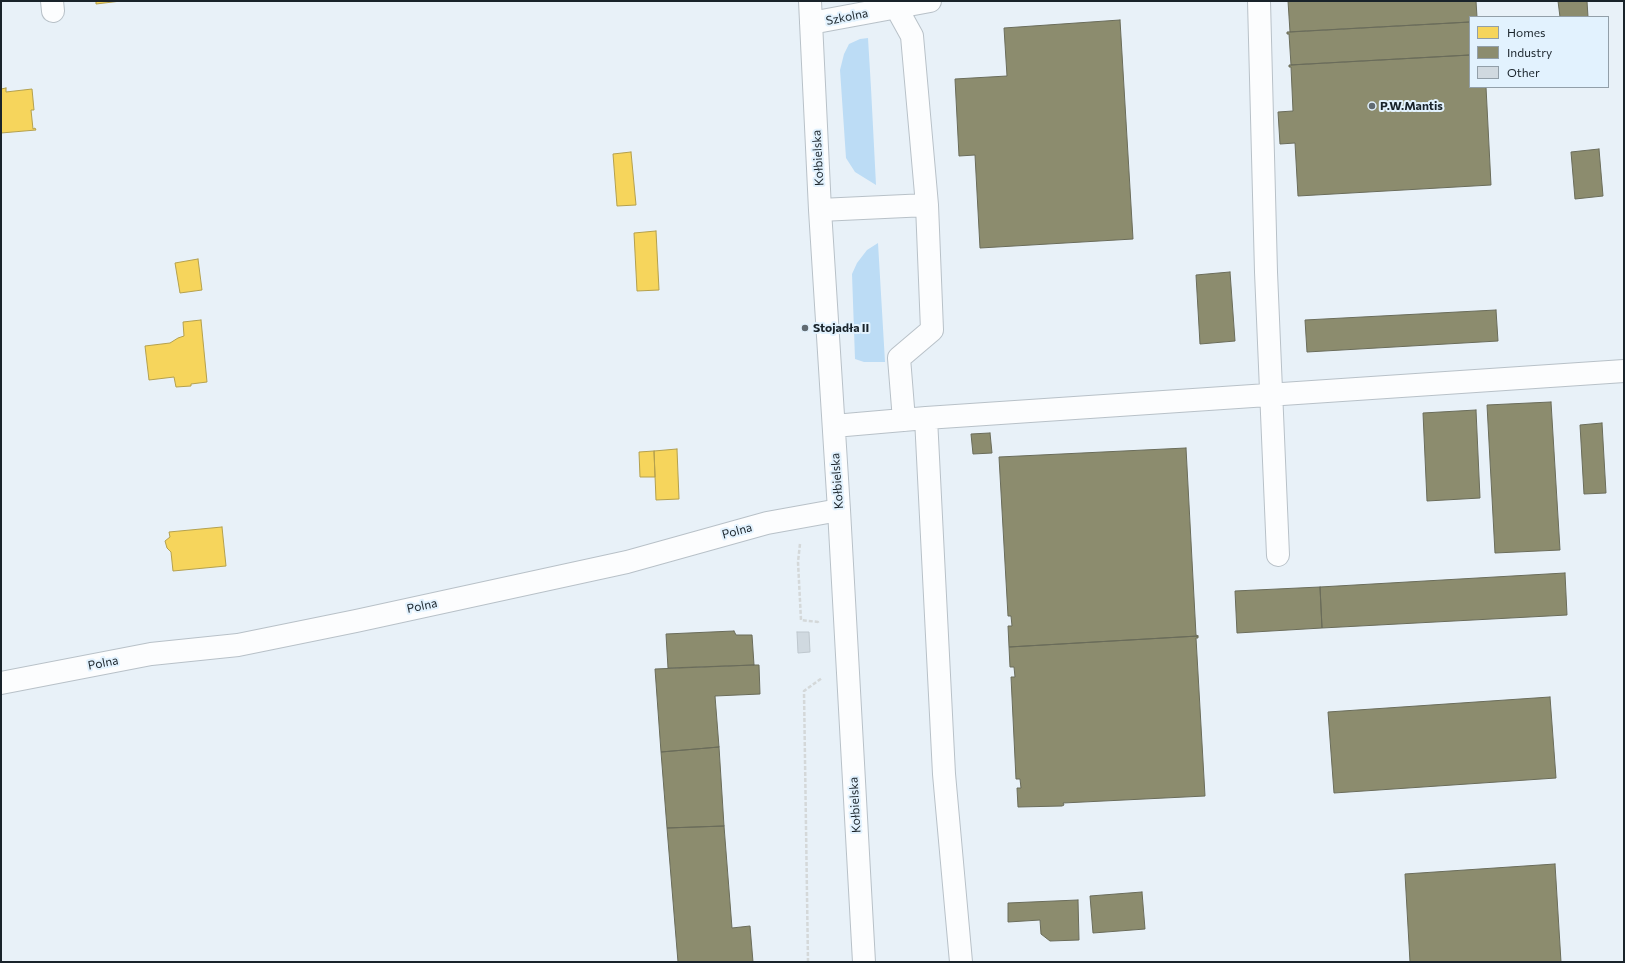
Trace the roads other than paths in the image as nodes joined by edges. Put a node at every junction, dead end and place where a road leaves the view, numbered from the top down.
1 (810, 1) edge
2 (930, 1) edge
3 (1259, 1) edge
4 (896, 7) junction
5 (811, 23) junction
6 (927, 205) junction
7 (820, 210) junction
8 (1624, 371) edge
9 (1271, 394) junction
10 (926, 418) junction
11 (904, 420) junction
12 (834, 426) junction
13 (839, 510) junction
14 (1278, 555) dead end
15 (1, 683) edge
16 (864, 962) edge
17 (961, 962) edge

1 - 5 street, Kołbielska
2 - 4 street, Szkolna
3 - 9 street
4 - 5 street, Szkolna
4 - 6 street
5 - 7 street, Kołbielska
6 - 7 street
6 - 11 street
7 - 12 street, Kołbielska
8 - 9 street
9 - 10 street
9 - 14 street
10 - 11 street
10 - 17 street
11 - 12 street
12 - 13 street, Kołbielska
13 - 15 street, Polna
13 - 16 street, Kołbielska

